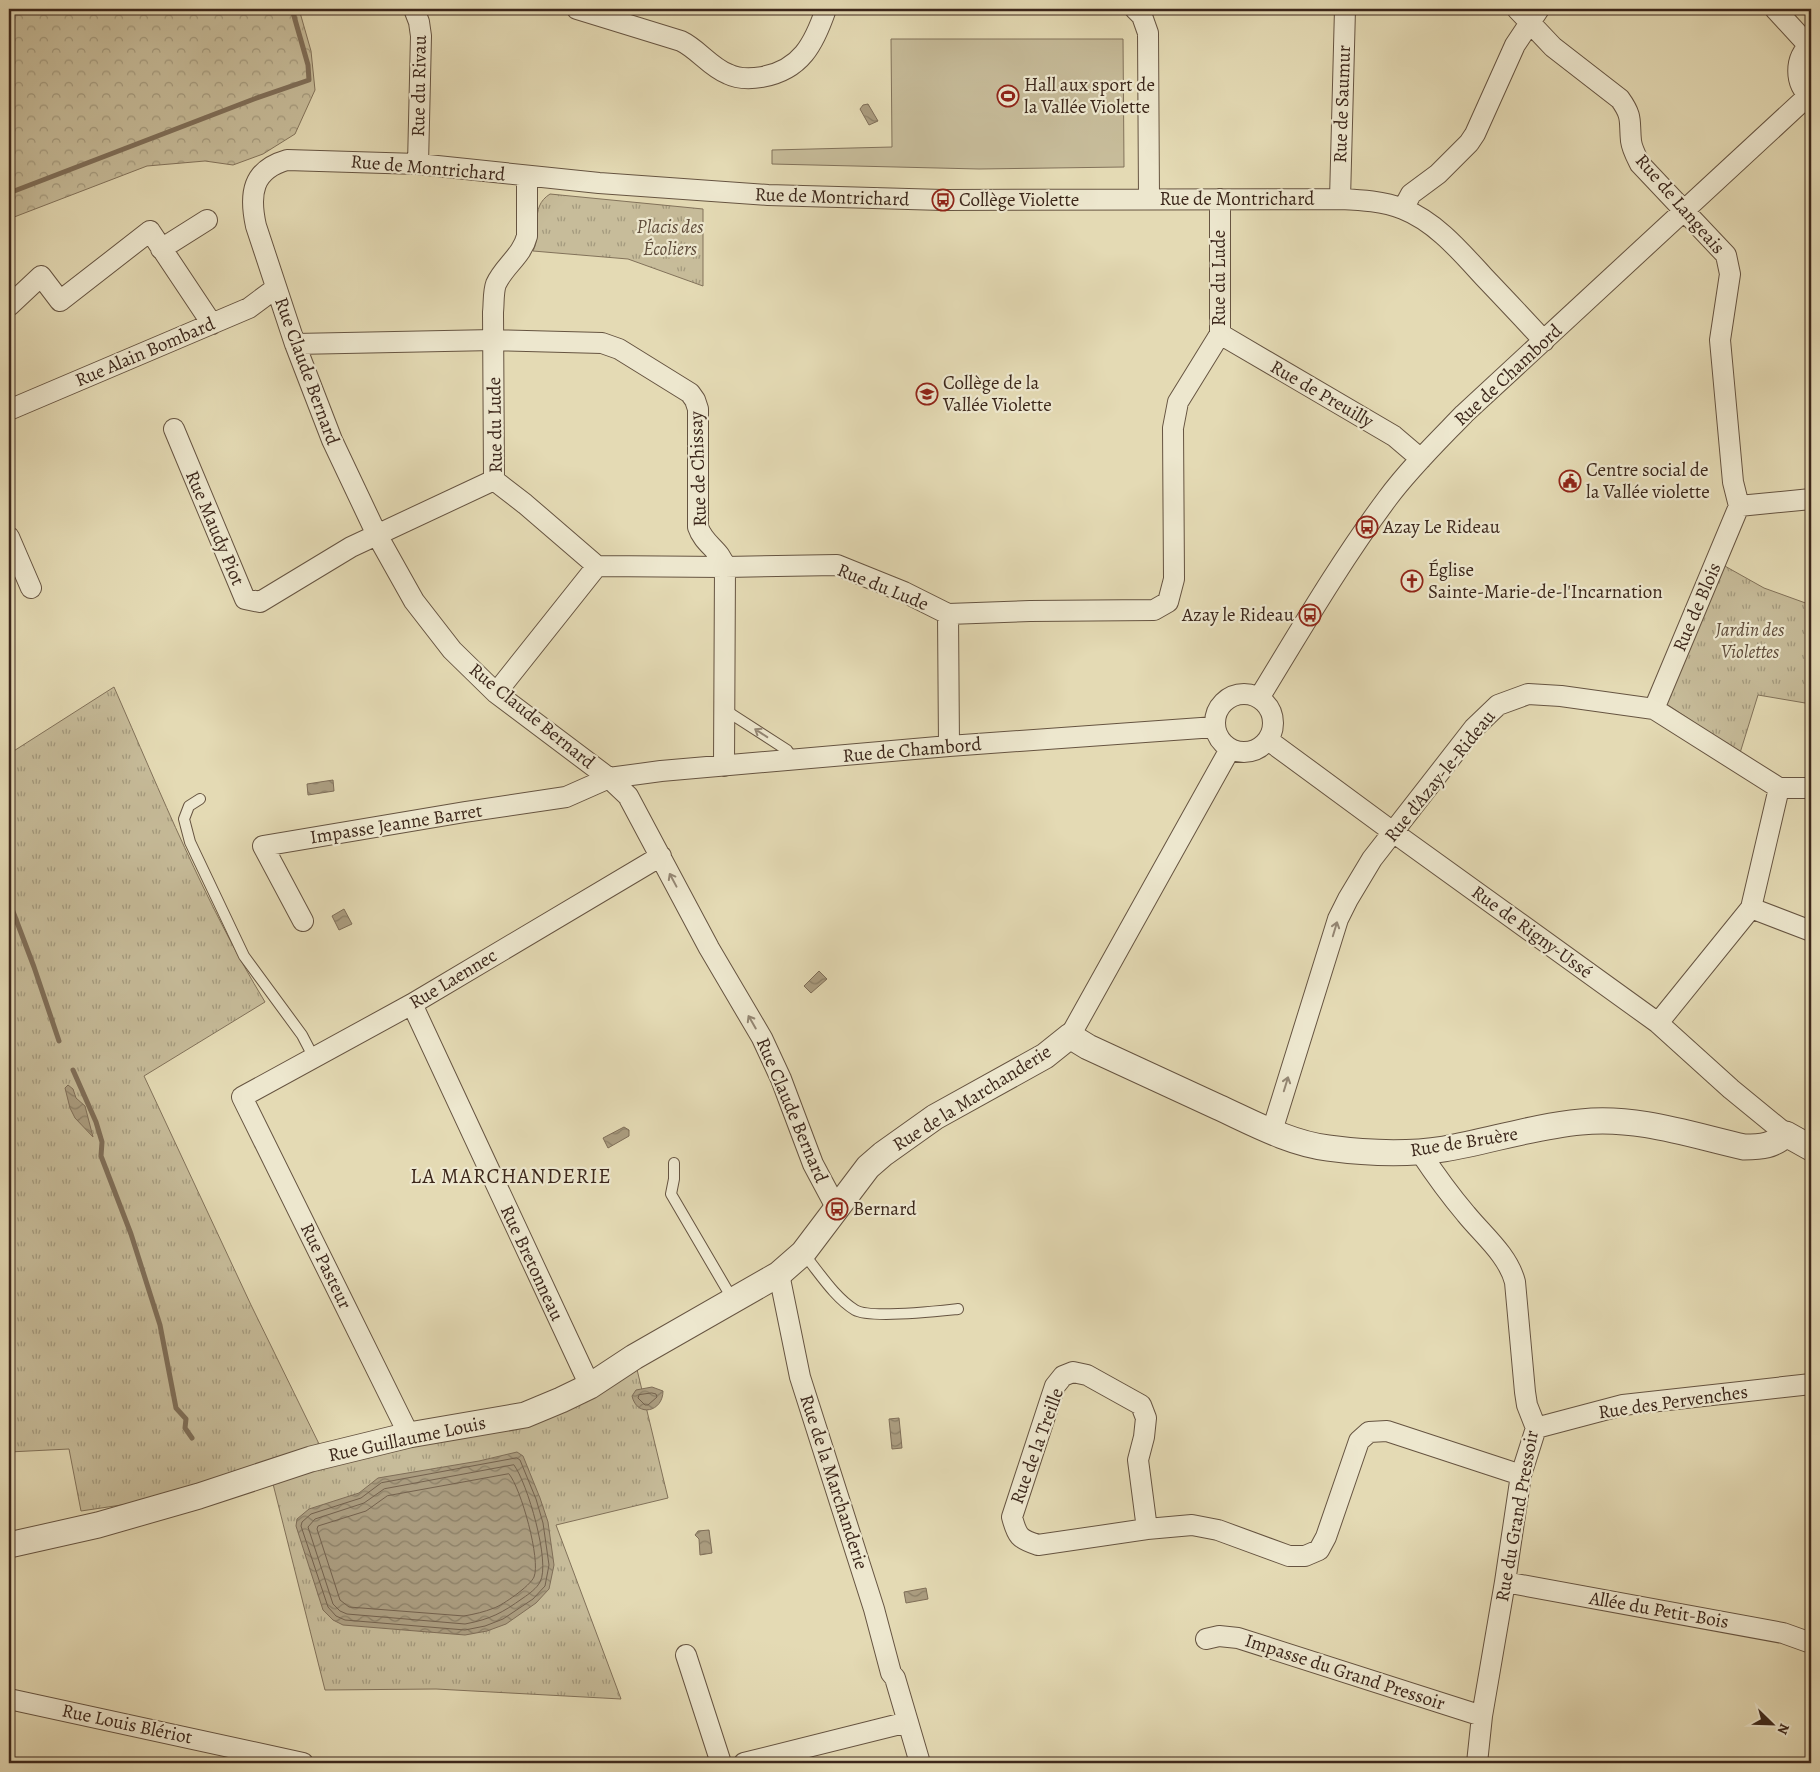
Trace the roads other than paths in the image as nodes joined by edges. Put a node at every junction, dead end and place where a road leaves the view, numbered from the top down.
1 (414, 9) edge
2 (577, 9) edge
3 (826, 9) edge
4 (1135, 9) edge
5 (1345, 9) edge
6 (1774, 9) edge
7 (1528, 13) edge
8 (1810, 45) edge
9 (1810, 96) edge
10 (418, 164) junction
11 (527, 177) junction
12 (256, 182) joint
13 (1149, 198) junction
14 (1220, 199) junction
15 (1340, 199) junction
16 (1403, 209) junction
17 (1683, 211) junction
18 (207, 220) dead end
19 (161, 249) junction
20 (276, 288) junction
21 (9, 306) edge
22 (212, 324) junction
23 (1220, 334) junction
24 (494, 340) junction
25 (1544, 341) junction
26 (295, 344) junction
27 (9, 410) edge
28 (174, 429) dead end
29 (1421, 459) junction
30 (494, 480) junction
31 (1811, 498) edge
32 (1739, 506) junction
33 (377, 535) junction
34 (9, 537) edge
35 (597, 566) junction
36 (725, 567) junction
37 (31, 588) dead end
38 (948, 614) junction
39 (496, 693) junction
40 (1259, 698) junction
41 (1654, 709) junction
42 (725, 710) junction
43 (1215, 727) junction
44 (1268, 740) junction
45 (949, 746) junction
46 (1230, 749) junction
47 (794, 760) junction
48 (724, 766) junction
49 (609, 778) junction
50 (1779, 788) junction
51 (1811, 788) edge
52 (200, 799) dead end
53 (1393, 832) junction
54 (661, 856) junction
55 (1751, 908) junction
56 (303, 921) dead end
57 (1811, 931) edge
58 (412, 1004) junction
59 (1658, 1022) junction
60 (1070, 1036) junction
61 (314, 1058) junction
62 (242, 1098) joint
63 (1272, 1131) junction
64 (1786, 1134) junction
65 (1811, 1148) edge
66 (1420, 1152) junction
67 (674, 1163) dead end
68 (837, 1209) junction
69 (803, 1253) junction
70 (779, 1274) junction
71 (733, 1300) junction
72 (958, 1309) dead end
73 (1811, 1384) edge
74 (590, 1386) junction
75 (1536, 1428) junction
76 (409, 1435) junction
77 (1521, 1475) junction
78 (1147, 1529) junction
79 (9, 1545) edge
80 (1505, 1582) junction
81 (1206, 1639) dead end
82 (1811, 1643) edge
83 (686, 1655) dead end
84 (9, 1699) edge
85 (1482, 1716) junction
86 (908, 1722) junction
87 (303, 1763) edge
88 (721, 1763) edge
89 (744, 1763) edge
90 (920, 1763) edge
91 (1477, 1763) edge

1 - 10 street, Rue du Rivau
2 - 3 street
4 - 13 street
5 - 15 street, Rue de Saumur
6 - 8 street
7 - 16 street
7 - 17 street, Rue de Langeais
8 - 9 street
9 - 17 street, Rue de Chambord
10 - 11 street, Rue de Montrichard
10 - 12 street, Rue de Montrichard
11 - 13 street, Rue de Montrichard
11 - 24 street, Rue du Lude
12 - 20 street, Rue Claude Bernard
13 - 14 street, Rue de Montrichard
14 - 15 street, Rue de Montrichard
14 - 23 street, Rue du Lude
15 - 16 street, Rue de Montrichard
16 - 25 street, Rue de Montrichard
17 - 25 street, Rue de Chambord
17 - 32 street, Rue de Langeais
18 - 19 street
19 - 21 street
19 - 22 street
20 - 22 street, Rue Alain Bombard
20 - 26 street, Rue Claude Bernard
22 - 27 street, Rue Alain Bombard
23 - 29 street, Rue de Preuilly
23 - 38 street, Rue du Lude
24 - 26 street, Rue de Chissay
24 - 30 street, Rue du Lude
24 - 36 street, Rue de Chissay
25 - 29 street, Rue de Chambord
26 - 33 street, Rue Claude Bernard
28 - 33 street, Rue Maudy Piot
29 - 40 street, Rue de Chambord
30 - 33 street
30 - 35 street, Rue du Lude
31 - 32 street
32 - 41 street, Rue de Blois
33 - 39 street, Rue Claude Bernard
34 - 37 street
35 - 36 street, Rue du Lude
35 - 39 street
36 - 38 street, Rue du Lude
36 - 42 street
38 - 45 street
39 - 49 street, Rue Claude Bernard
40 - 43 street
40 - 44 street
41 - 50 street, Rue d'Azay-le-Rideau
41 - 53 street, Rue d'Azay-le-Rideau
47 -> 42 lane
42 - 48 street
43 - 45 street, Rue de Chambord
43 - 46 street
44 - 46 street
44 - 53 street, Rue de Rigny-Ussé
45 - 47 street, Rue de Chambord
46 - 60 street, Rue de la Marchanderie
47 - 48 street, Rue de Chambord
48 - 49 street, Rue de Chambord
49 - 54 street, Rue Claude Bernard
49 - 56 street, Impasse Jeanne Barret
50 - 51 street
50 - 55 street
52 - 61 lane
53 - 59 street, Rue de Rigny-Ussé
63 -> 53 street, Rue d'Azay-le-Rideau
54 - 58 street, Rue Laennec
68 -> 54 street, Rue Claude Bernard
55 - 57 street
55 - 59 street
58 - 61 street, Rue Laennec
58 - 74 street, Rue Bretonneau
59 - 64 street, Rue de Rigny-Ussé
60 - 63 street, Rue de Bruère
60 - 68 street, Rue de la Marchanderie
61 - 62 street, Rue Laennec
62 - 76 street, Rue Pasteur
63 - 66 street, Rue de Bruère
64 - 65 street
64 - 66 street, Rue de Bruère
66 - 75 street, Rue du Grand Pressoir
67 - 71 lane
68 - 69 street, Rue de la Marchanderie
69 - 70 street, Rue de la Marchanderie
69 - 72 lane
70 - 71 street, Rue Guillaume Louis
70 - 86 street, Rue de la Marchanderie
71 - 74 street, Rue Guillaume Louis
73 - 75 street, Rue des Pervenches
74 - 76 street, Rue Guillaume Louis
75 - 77 street, Rue du Grand Pressoir
76 - 79 street, Rue Guillaume Louis
77 - 78 street, Rue de la Treille
77 - 80 street, Rue du Grand Pressoir
78 - 78 street, Rue de la Treille
80 - 82 street, Allée du Petit-Bois
80 - 85 street, Rue du Grand Pressoir
81 - 85 street, Impasse du Grand Pressoir
83 - 88 street
84 - 87 street, Rue Louis Blériot
85 - 91 street, Rue du Grand Pressoir
86 - 89 street
86 - 90 street, Rue de la Marchanderie

